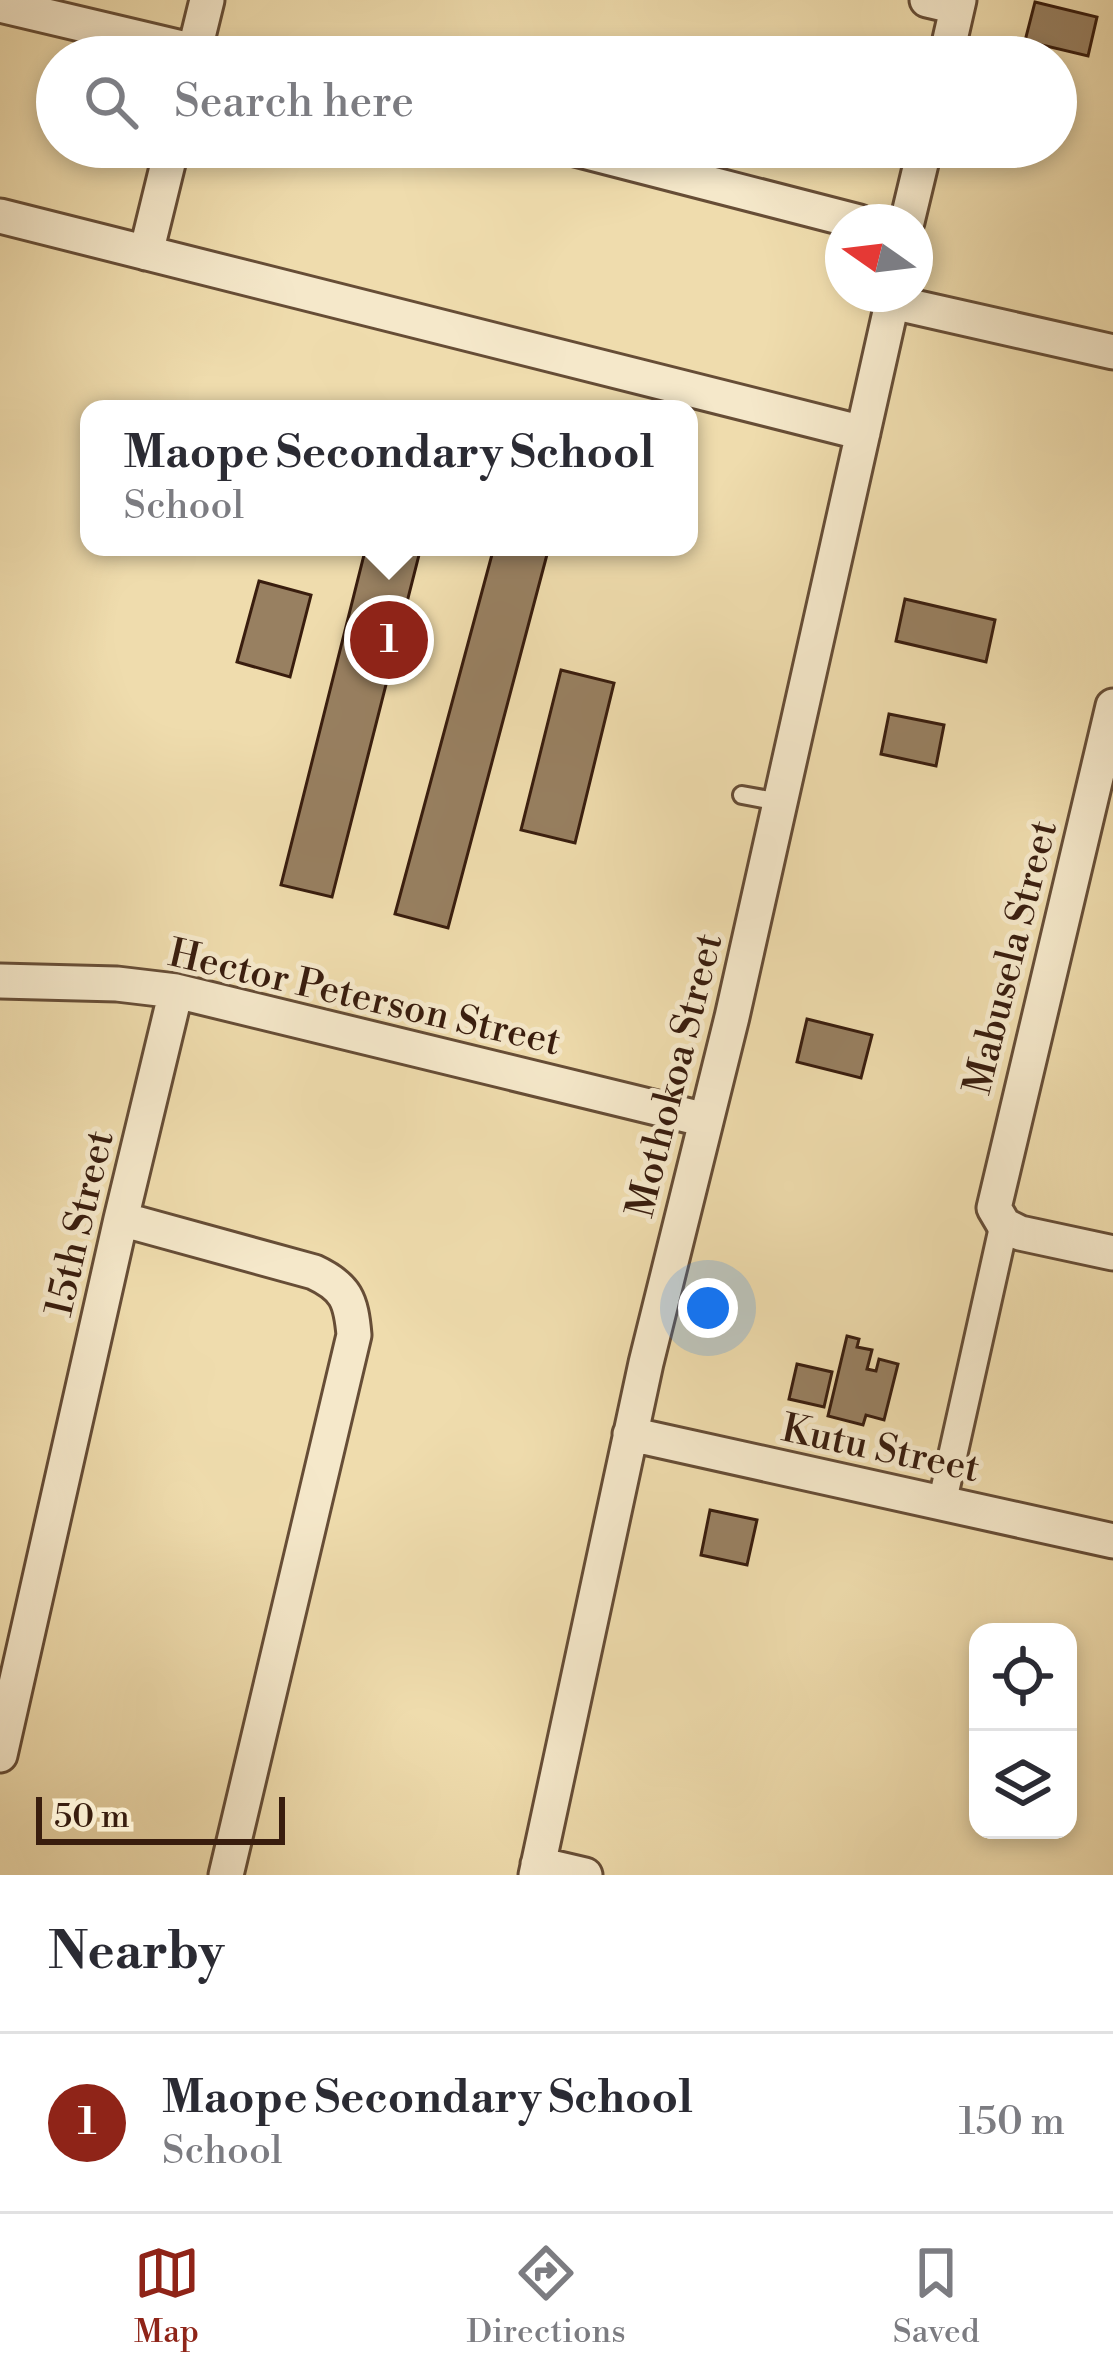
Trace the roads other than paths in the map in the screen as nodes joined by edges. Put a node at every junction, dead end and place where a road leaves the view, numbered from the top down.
1 (207, 0) edge
2 (948, 2) edge
3 (0, 5) edge
4 (126, 36) edge
5 (204, 36) edge
6 (947, 36) edge
7 (167, 168) edge
8 (649, 168) edge
9 (920, 168) edge
10 (911, 204) edge
11 (825, 213) edge
12 (0, 216) edge
13 (146, 253) junction
14 (933, 308) edge
15 (890, 312) edge
16 (1113, 352) edge
17 (862, 433) junction
18 (1113, 706) edge
19 (742, 796) dead end
20 (780, 802) junction
21 (0, 981) edge
22 (176, 992) junction
23 (706, 1120) junction
24 (121, 1219) junction
25 (1004, 1225) junction
26 (1113, 1253) edge
27 (630, 1434) junction
28 (942, 1503) junction
29 (1113, 1541) edge
30 (0, 1755) edge
31 (537, 1870) edge
32 (226, 1875) edge
33 (585, 1875) edge

1 - 5 street
2 - 6 street
3 - 4 street
7 - 13 street
8 - 11 street
9 - 10 street
12 - 13 street
13 - 17 street
14 - 16 street
15 - 17 street, Mothokoa Street
17 - 20 street, Mothokoa Street
18 - 25 street, Mabusela Street
19 - 20 lane
20 - 23 street, Mothokoa Street
21 - 22 street, Hector Peterson Street
22 - 23 street, Hector Peterson Street
22 - 24 street, 15th Street
23 - 27 street, Mothokoa Street
24 - 30 street, 15th Street
24 - 32 street
25 - 26 street
25 - 28 street
27 - 28 street, Kutu Street
27 - 31 street, Mothokoa Street
28 - 29 street, Kutu Street
31 - 33 street

